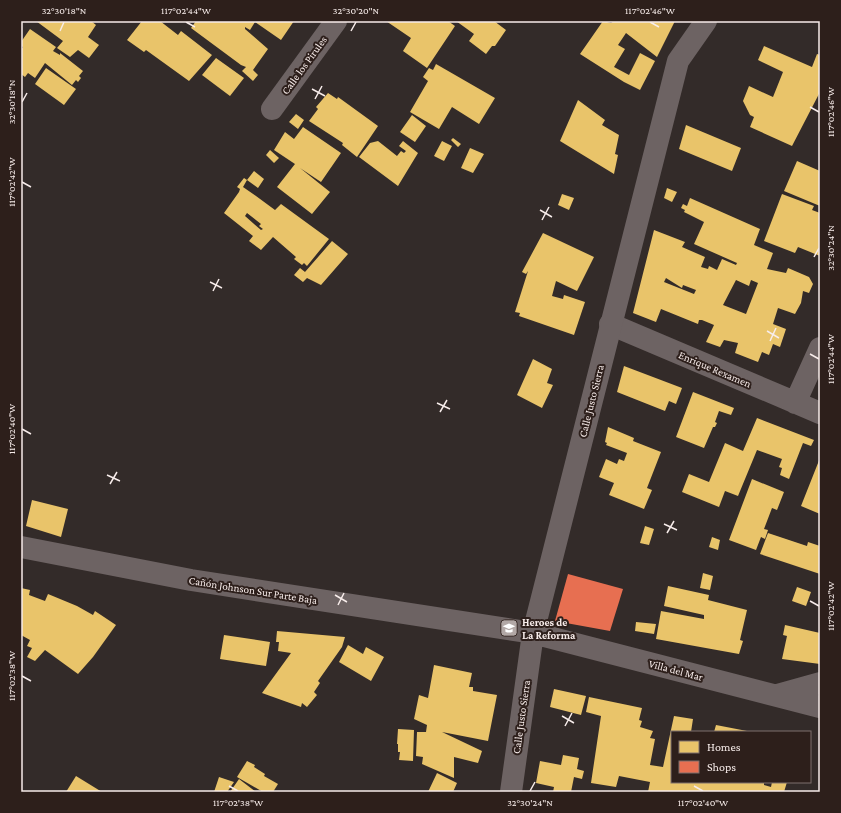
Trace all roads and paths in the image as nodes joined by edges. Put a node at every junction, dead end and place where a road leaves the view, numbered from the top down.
1 (336, 21) edge
2 (706, 21) edge
3 (272, 109) dead end
4 (610, 324) junction
5 (820, 348) edge
6 (795, 403) junction
7 (820, 413) edge
8 (21, 547) edge
9 (533, 633) junction
10 (820, 683) edge
11 (774, 696) junction
12 (820, 707) edge
13 (510, 792) edge

1 - 3 street, Calle los Pirules
2 - 4 street, Calle Justo Sierra
4 - 6 street, Enrique Rexamen
4 - 9 street, Calle Justo Sierra
5 - 6 street
6 - 7 street, Enrique Rexamen
8 - 9 street, Cañón Johnson Sur Parte Baja
9 - 11 street, Villa del Mar
9 - 13 street, Calle Justo Sierra
10 - 11 street
11 - 12 street, Villa del Mar

